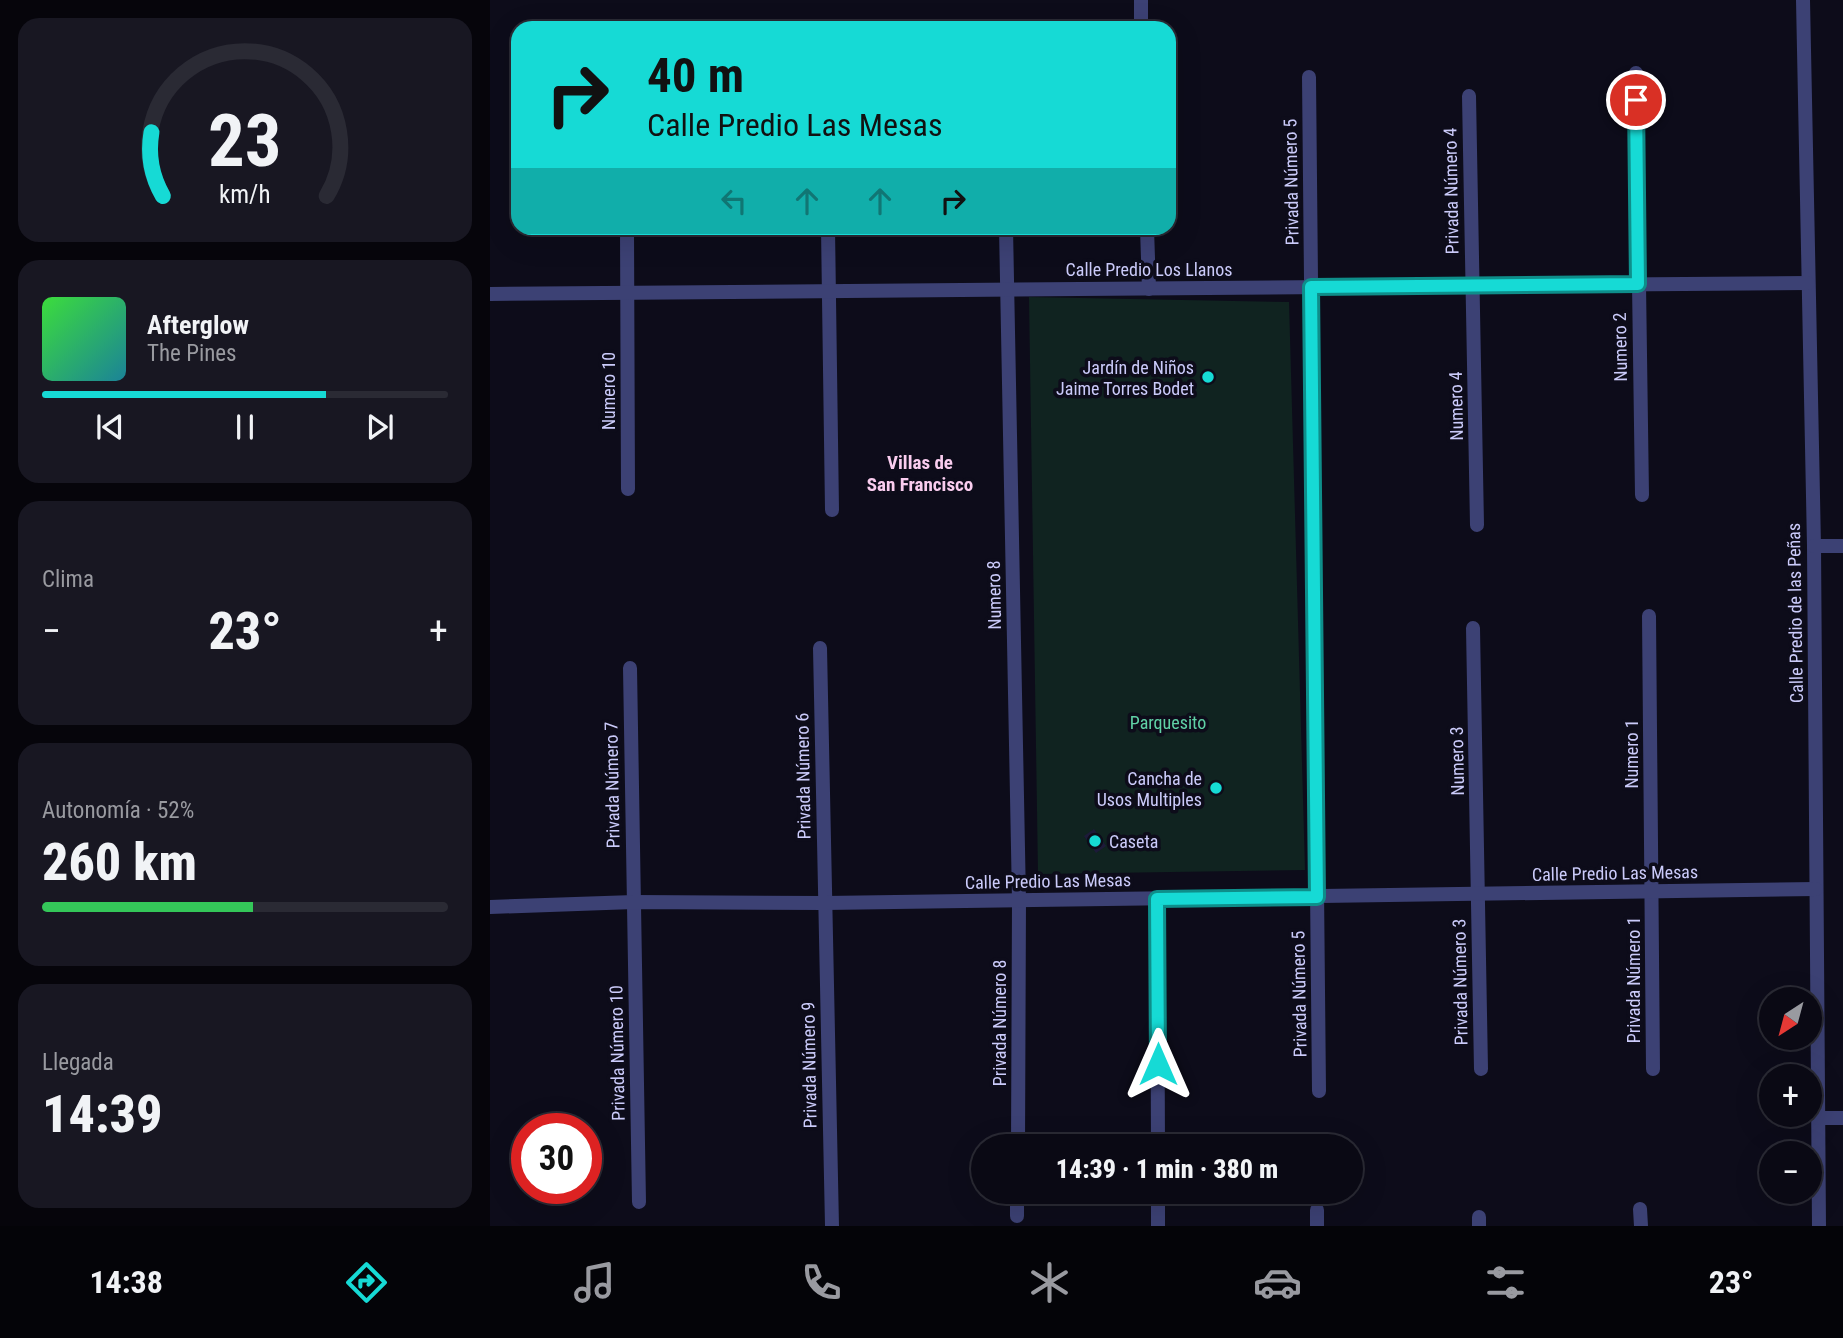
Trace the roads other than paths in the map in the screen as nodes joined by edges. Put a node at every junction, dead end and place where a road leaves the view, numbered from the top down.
1 (1140, 0) edge
2 (1803, 0) edge
3 (1141, 21) edge
4 (1636, 73) dead end
5 (1309, 77) dead end
6 (1469, 96) dead end
7 (627, 235) edge
8 (828, 235) edge
9 (1006, 235) edge
10 (1147, 235) edge
11 (1808, 283) junction
12 (1638, 284) junction
13 (1472, 286) junction
14 (1311, 287) junction
15 (1149, 289) junction
16 (1007, 290) junction
17 (829, 291) junction
18 (627, 292) junction
19 (490, 294) edge
20 (628, 489) dead end
21 (1642, 495) dead end
22 (832, 510) dead end
23 (1477, 525) dead end
24 (1814, 546) junction
25 (1843, 546) edge
26 (1649, 616) dead end
27 (1473, 628) dead end
28 (820, 648) dead end
29 (629, 668) dead end
30 (1816, 889) junction
31 (1651, 892) junction
32 (1478, 894) junction
33 (1317, 897) junction
34 (1157, 899) junction
35 (1019, 900) junction
36 (634, 902) junction
37 (825, 903) junction
38 (490, 907) edge
39 (1818, 1064) edge
40 (1481, 1069) dead end
41 (1653, 1069) dead end
42 (1319, 1091) dead end
43 (1822, 1118) edge
44 (1843, 1118) edge
45 (1819, 1127) edge
46 (1018, 1134) edge
47 (1158, 1134) edge
48 (639, 1202) dead end
49 (1017, 1204) edge
50 (1158, 1204) edge
51 (1640, 1209) dead end
52 (1317, 1210) dead end
53 (1017, 1216) dead end
54 (832, 1226) edge
55 (1158, 1226) edge
56 (1317, 1226) edge
57 (1641, 1226) edge
58 (1819, 1226) edge

1 - 3 street
2 - 11 street, Calle Predio de las Peñas
4 - 12 street, Numero 2
5 - 14 street, Privada Número 5
6 - 13 street, Privada Número 4
7 - 18 street
8 - 17 street
9 - 16 street
10 - 15 street
11 - 12 street, Calle Predio Los Llanos
11 - 24 street, Calle Predio de las Peñas
12 - 13 street, Calle Predio Los Llanos
12 - 21 street, Numero 2
13 - 14 street, Calle Predio Los Llanos
13 - 23 street, Numero 4
14 - 15 street, Calle Predio Los Llanos
14 - 33 street, Privada Número 5
15 - 16 street, Calle Predio Los Llanos
16 - 17 street, Calle Predio Los Llanos
16 - 35 street, Numero 8
17 - 18 street, Calle Predio Los Llanos
17 - 22 street
18 - 19 street, Calle Predio Los Llanos
18 - 20 street, Numero 10
24 - 25 street
24 - 30 street, Calle Predio de las Peñas
26 - 31 street, Numero 1
27 - 32 street, Numero 3
28 - 37 street, Privada Número 6
29 - 36 street, Privada Número 7
30 - 31 street, Calle Predio Las Mesas
30 - 39 street, Calle Predio de las Peñas
31 - 32 street, Calle Predio Las Mesas
31 - 41 street, Privada Número 1
32 - 33 street, Calle Predio Las Mesas
32 - 40 street, Privada Número 3
33 - 34 street, Calle Predio Las Mesas
33 - 42 street, Privada Número 5
34 - 35 street, Calle Predio Las Mesas
34 - 47 street
35 - 37 street, Calle Predio Las Mesas
35 - 46 street, Privada Número 8
36 - 37 street, Calle Predio Las Mesas
36 - 38 street, Calle Predio Las Mesas
36 - 48 street, Privada Número 10
37 - 54 street, Privada Número 9
43 - 44 street
45 - 58 street, Calle Predio de las Peñas
49 - 53 street
50 - 55 street
51 - 57 street
52 - 56 street

